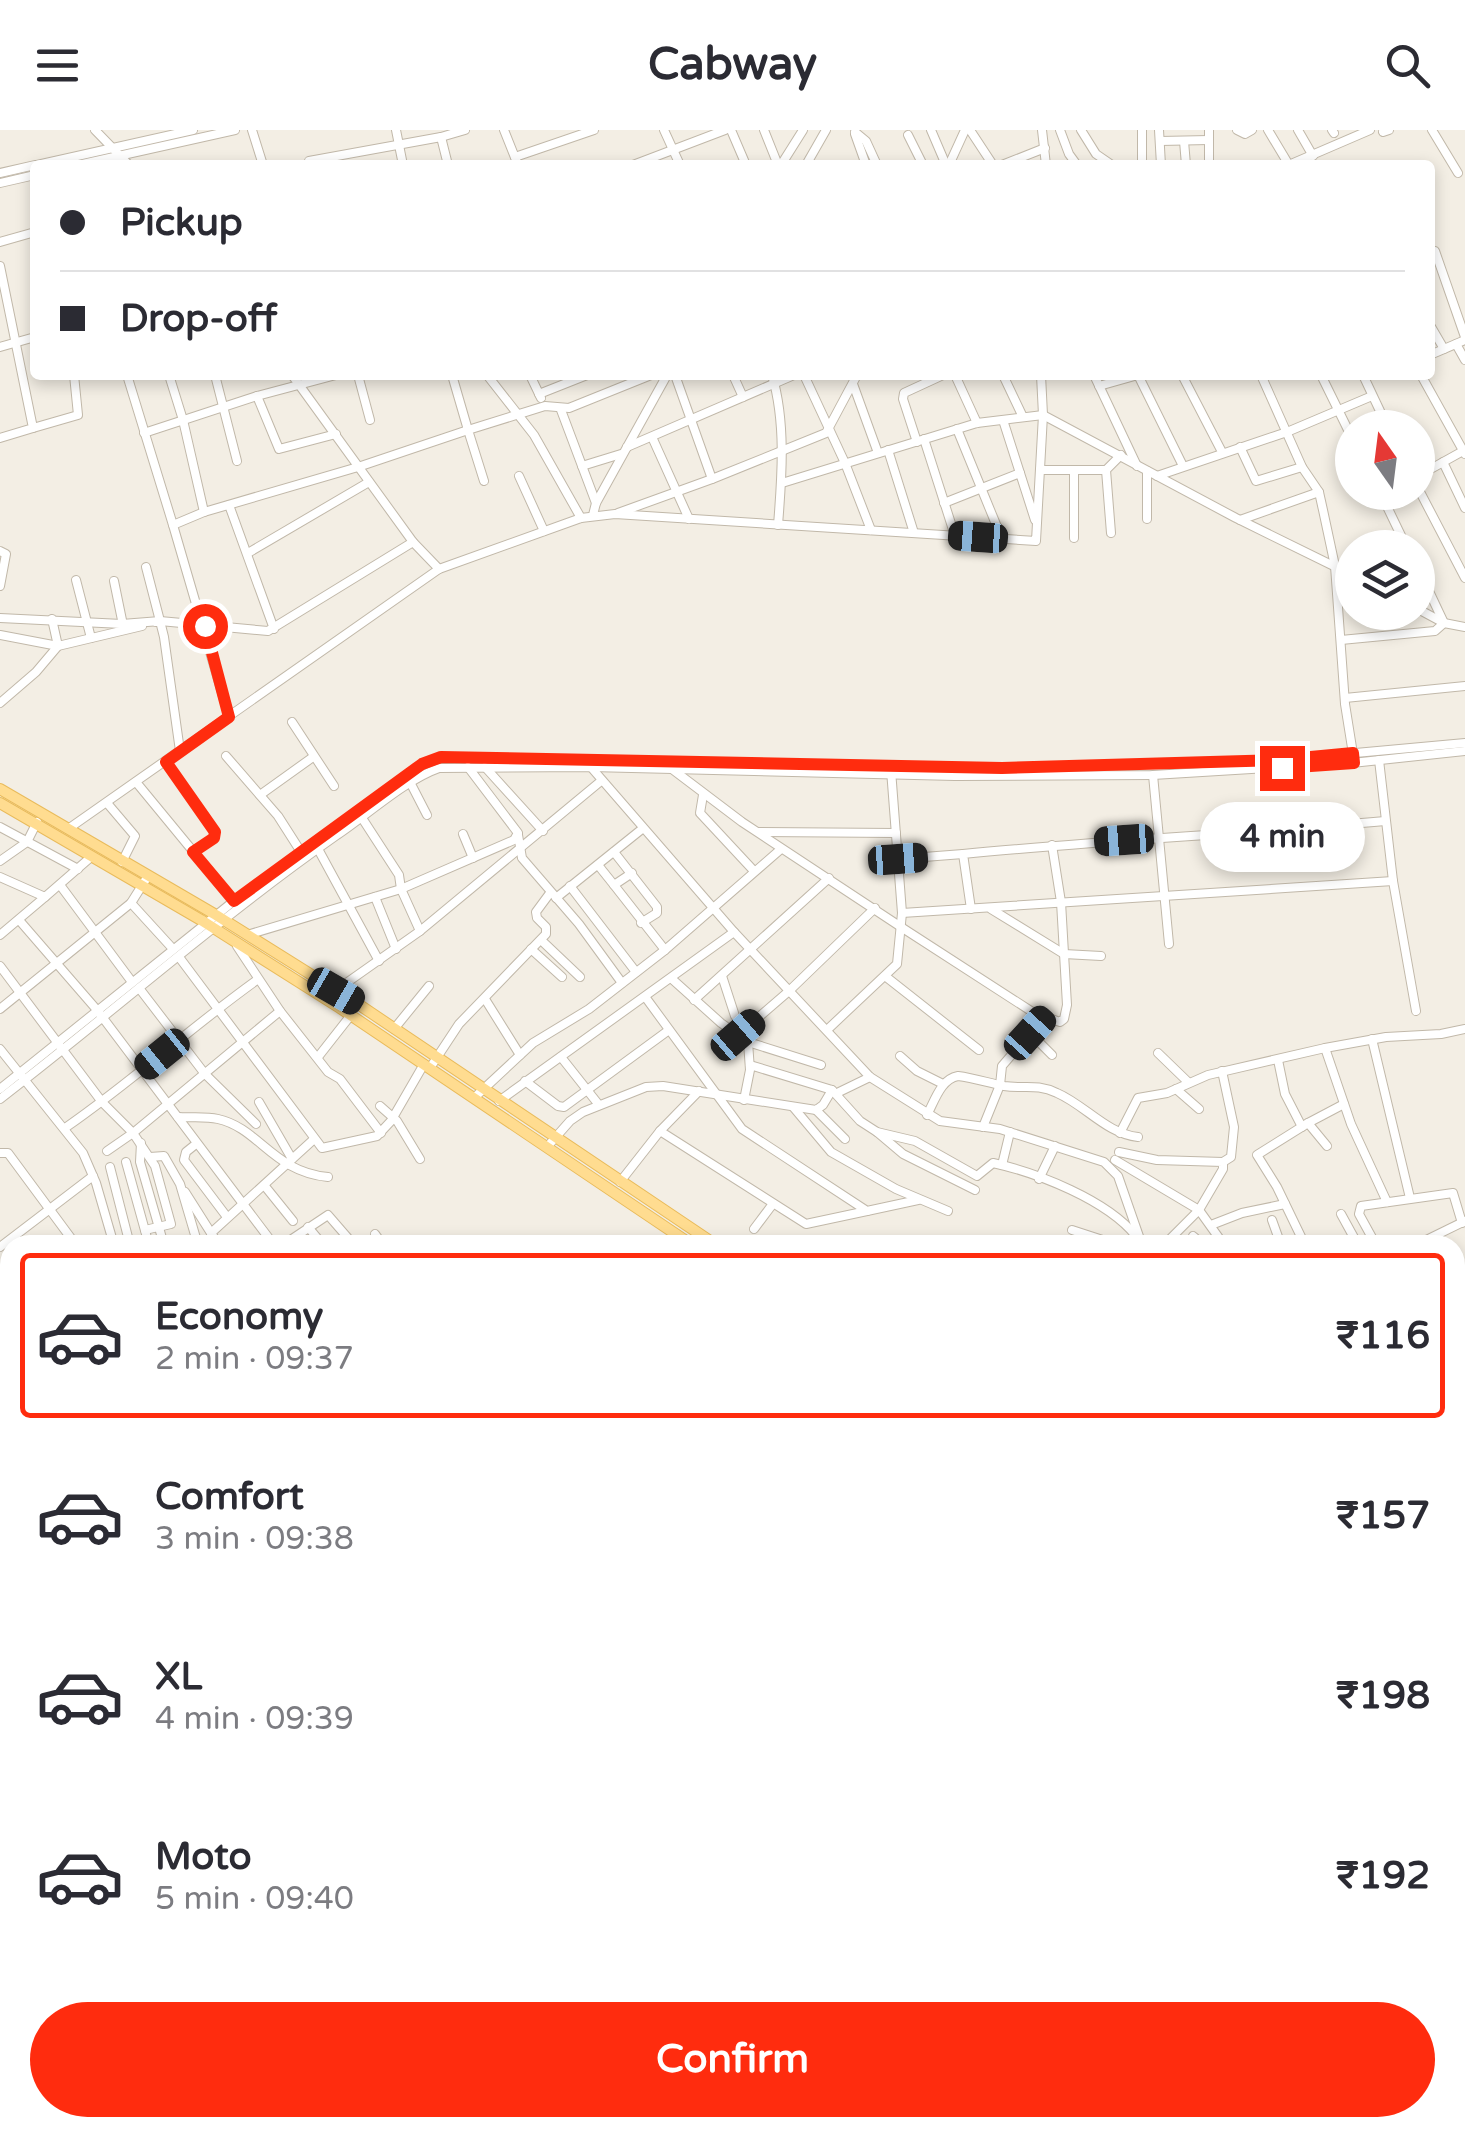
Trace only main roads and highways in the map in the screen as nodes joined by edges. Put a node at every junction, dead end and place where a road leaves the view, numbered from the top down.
1 (0, 789) edge
2 (0, 803) edge
3 (145, 881) junction
4 (430, 1063) junction
5 (479, 1093) junction
6 (551, 1143) junction
7 (678, 1235) edge
8 (701, 1235) edge

1 - 3 main road
2 - 3 main road
3 - 4 main road
3 - 4 main road
4 - 5 main road
5 - 6 main road
5 - 6 main road
6 - 7 main road
6 - 8 main road

